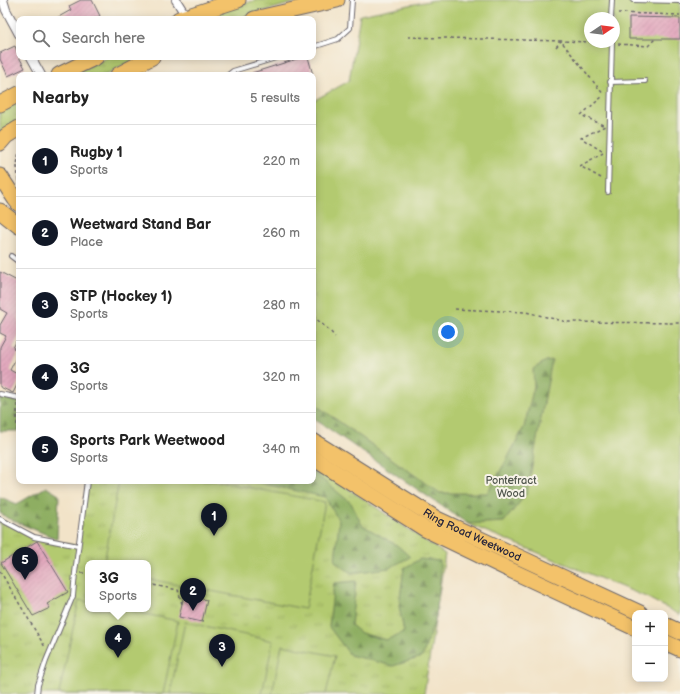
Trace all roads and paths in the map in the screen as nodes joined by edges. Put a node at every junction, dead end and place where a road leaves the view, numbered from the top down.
1 (3, 0) edge
2 (176, 0) edge
3 (238, 0) edge
4 (337, 0) edge
5 (352, 0) edge
6 (612, 0) edge
7 (633, 0) edge
8 (680, 1) edge
9 (611, 12) edge
10 (680, 15) edge
11 (181, 16) edge
12 (188, 16) edge
13 (267, 16) edge
14 (620, 16) edge
15 (16, 28) edge
16 (408, 37) dead end
17 (655, 39) dead end
18 (561, 41) junction
19 (584, 42) edge
20 (620, 44) edge
21 (316, 46) edge
22 (556, 48) dead end
23 (612, 48) edge
24 (33, 60) edge
25 (90, 60) edge
26 (146, 60) edge
27 (269, 60) edge
28 (39, 72) edge
29 (65, 72) edge
30 (124, 72) edge
31 (232, 72) edge
32 (645, 81) dead end
33 (610, 82) junction
34 (16, 96) edge
35 (0, 104) edge
36 (16, 130) edge
37 (0, 143) edge
38 (0, 176) edge
39 (608, 182) junction
40 (608, 192) dead end
41 (16, 201) edge
42 (0, 211) edge
43 (16, 224) edge
44 (11, 256) dead end
45 (16, 260) edge
46 (455, 309) dead end
47 (316, 318) edge
48 (680, 323) edge
49 (335, 338) dead end
50 (0, 394) edge
51 (16, 398) edge
52 (316, 443) edge
53 (316, 460) edge
54 (87, 484) edge
55 (0, 519) edge
56 (78, 546) junction
57 (0, 571) edge
58 (151, 585) edge
59 (182, 604) dead end
60 (634, 610) edge
61 (668, 626) edge
62 (632, 627) edge
63 (680, 632) edge
64 (668, 643) edge
65 (680, 649) edge
66 (49, 654) junction
67 (37, 694) edge

1 - 15 street
2 - 11 street
3 - 12 highway
4 - 13 highway
5 - 21 lane
6 - 9 lane
7 - 8 lane
10 - 14 path
16 - 18 path
17 - 20 path
18 - 19 path
18 - 22 path
18 - 39 path
23 - 33 lane
24 - 28 street
25 - 29 highway
26 - 30 highway
27 - 31 lane
32 - 33 lane
33 - 39 lane
34 - 35 highway
36 - 37 highway
38 - 41 highway
39 - 40 lane
42 - 43 highway
44 - 45 lane
46 - 48 path
47 - 49 path
50 - 51 lane
52 - 60 highway, Ring Road Weetwood
53 - 62 highway, Ring Road Weetwood
54 - 56 lane
55 - 56 lane
56 - 66 lane
57 - 66 path
58 - 59 path
61 - 63 highway
64 - 65 highway
66 - 67 lane

